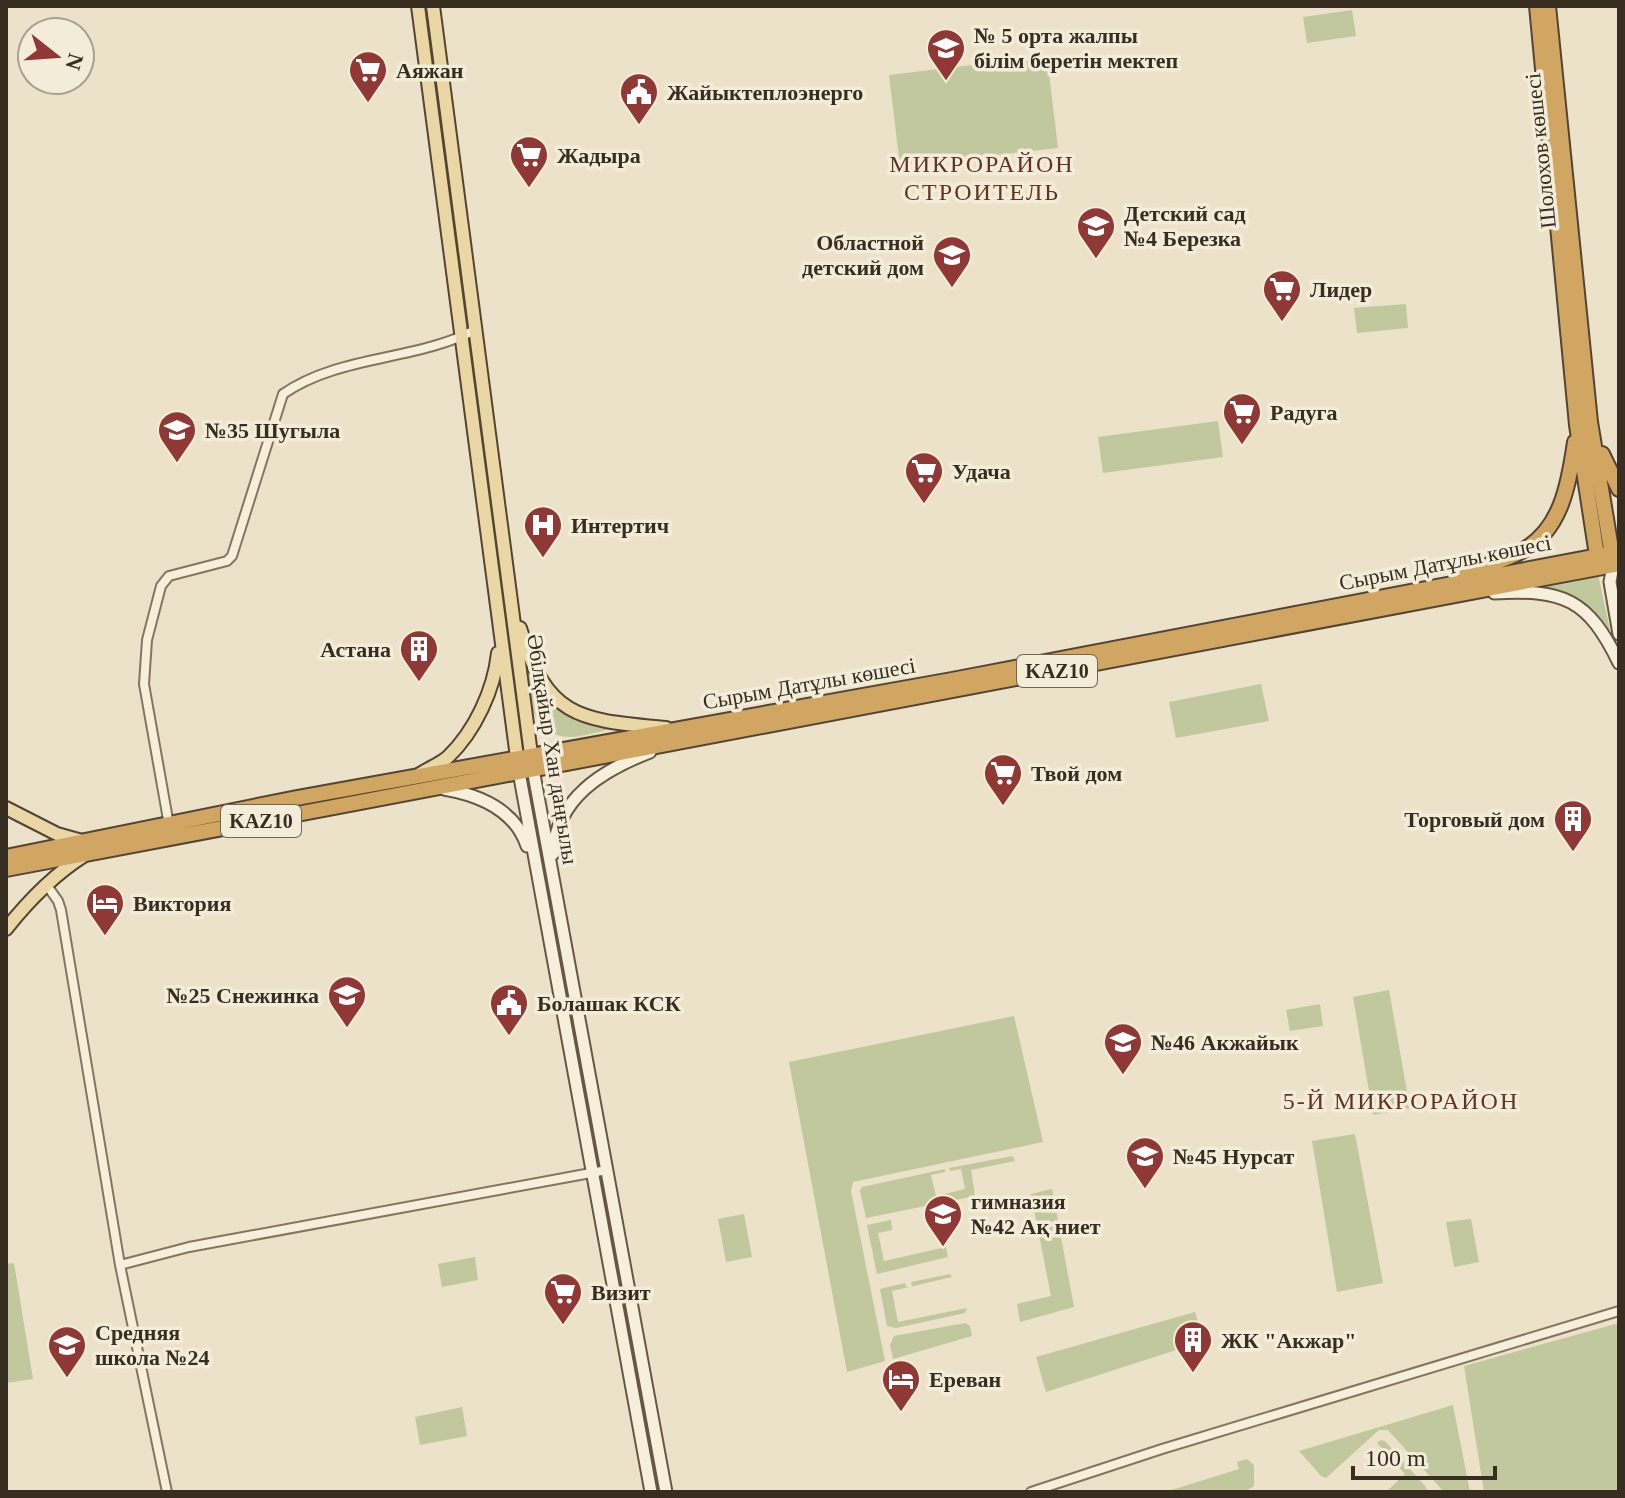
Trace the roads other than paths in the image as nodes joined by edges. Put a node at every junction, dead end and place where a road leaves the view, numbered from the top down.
1 (418, 6) edge
2 (433, 6) edge
3 (1537, 6) edge
4 (1548, 6) edge
5 (475, 330) junction
6 (462, 337) junction
7 (1584, 423) junction
8 (1619, 489) edge
9 (1610, 560) edge
10 (509, 590) junction
11 (1437, 592) junction
12 (500, 634) junction
13 (1619, 634) edge
14 (1619, 663) edge
15 (675, 736) junction
16 (525, 763) junction
17 (415, 777) junction
18 (435, 788) junction
19 (6, 808) edge
20 (170, 832) junction
21 (87, 847) junction
22 (6, 857) edge
23 (6, 869) edge
24 (552, 874) junction
25 (538, 877) junction
26 (46, 884) junction
27 (6, 929) edge
28 (607, 1170) junction
29 (592, 1173) junction
30 (120, 1265) junction
31 (1619, 1311) edge
32 (167, 1492) edge
33 (651, 1492) edge
34 (666, 1492) edge
35 (1031, 1492) edge

1 - 6 main road, Әбілқайыр Хан даңғылы
2 - 5 main road, Әбілқайыр Хан даңғылы
3 - 7 highway, Шолохов көшесі
4 - 7 highway, Шолохов көшесі
5 - 6 street
5 - 10 main road, Әбілқайыр Хан даңғылы
6 - 12 main road, Әбілқайыр Хан даңғылы
6 - 20 street
7 - 8 highway
7 - 9 highway
7 - 11 highway
9 - 11 highway, Сырым Датұлы көшесі / KAZ10
9 - 13 main road
10 - 15 main road
10 - 16 main road, Әбілқайыр Хан даңғылы
11 - 14 main road
11 - 15 highway, Сырым Датұлы көшесі / KAZ10
12 - 16 main road, Әбілқайыр Хан даңғылы
12 - 17 main road
15 - 16 highway, Сырым Датұлы көшесі / KAZ10
15 - 24 main road
16 - 17 highway, Сырым Датұлы көшесі / KAZ10
16 - 18 highway, Сырым Датұлы көшесі / KAZ10
16 - 24 main road, Әбілқайыр Хан даңғылы
16 - 25 main road, Әбілқайыр Хан даңғылы
17 - 20 highway, Сырым Датұлы көшесі / KAZ10
18 - 20 highway, Сырым Датұлы көшесі / KAZ10
18 - 25 main road
19 - 21 main road
20 - 21 highway, Сырым Датұлы көшесі / KAZ10
21 - 22 highway, Сырым Датұлы көшесі / KAZ10
21 - 23 highway, Сырым Датұлы көшесі / KAZ10
21 - 26 main road
24 - 28 main road, Әбілқайыр Хан даңғылы
25 - 29 main road, Әбілқайыр Хан даңғылы
26 - 27 main road
26 - 30 street
28 - 29 street
28 - 34 main road, Әбілқайыр Хан даңғылы
29 - 30 street
29 - 33 main road, Әбілқайыр Хан даңғылы
30 - 32 street
31 - 35 street

